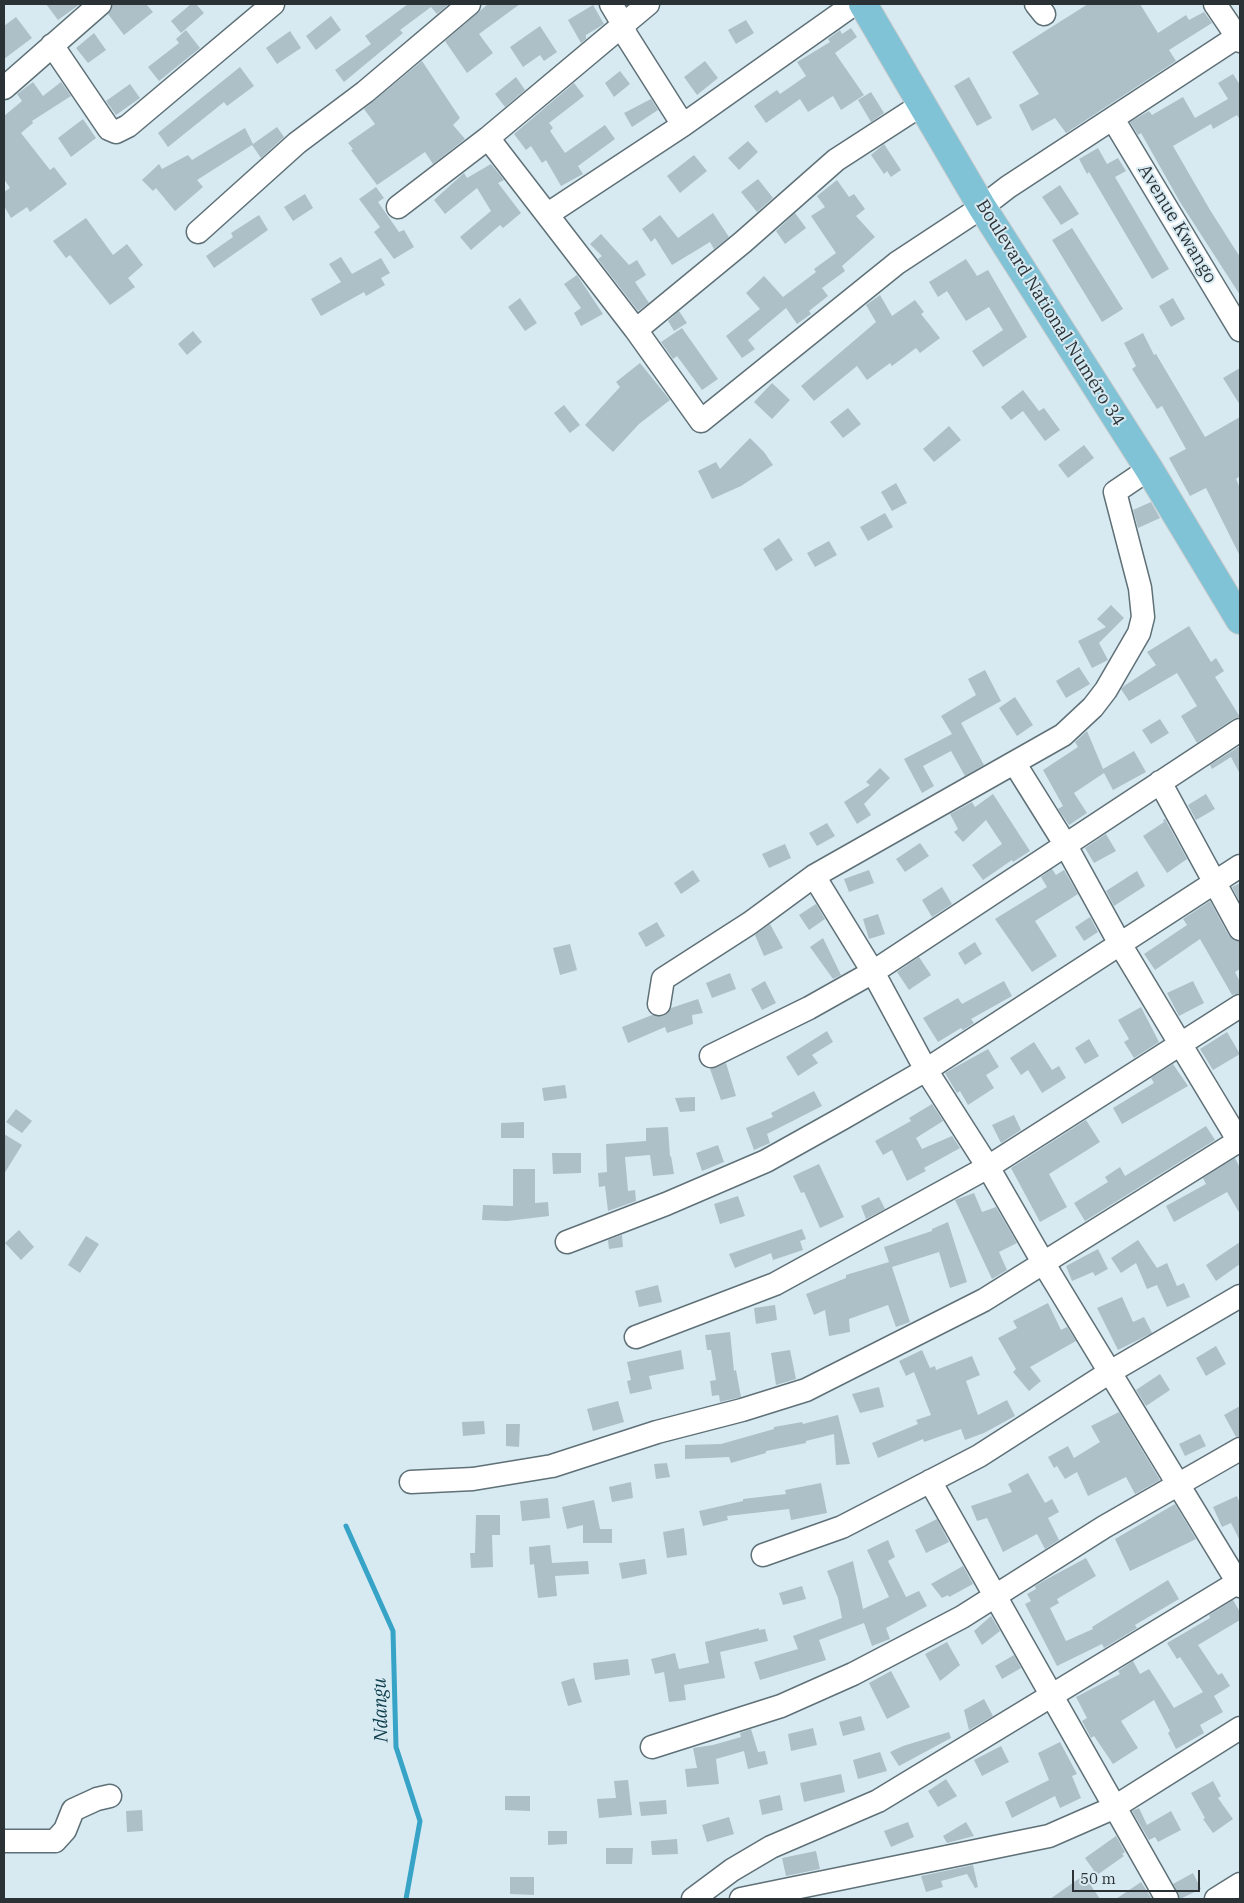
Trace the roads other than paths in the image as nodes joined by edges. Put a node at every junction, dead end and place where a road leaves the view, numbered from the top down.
1 (100, 4) edge
2 (273, 4) edge
3 (469, 4) edge
4 (611, 4) edge
5 (648, 4) edge
6 (854, 4) edge
7 (863, 4) edge
8 (1214, 4) edge
9 (623, 24) junction
10 (1239, 38) edge
11 (52, 45) junction
12 (4, 88) edge
13 (921, 105) junction
14 (1113, 119) junction
15 (683, 125) junction
16 (488, 138) junction
17 (398, 207) dead end
18 (982, 207) junction
19 (548, 214) junction
20 (198, 232) dead end
21 (636, 330) junction
22 (1240, 330) edge
23 (1149, 469) junction
24 (1240, 620) edge
25 (1240, 730) edge
26 (1015, 764) junction
27 (1160, 782) junction
28 (1065, 844) junction
29 (1240, 866) edge
30 (814, 876) junction
31 (1215, 881) junction
32 (1240, 929) edge
33 (1120, 944) junction
34 (873, 972) junction
35 (659, 1004) dead end
36 (1240, 1006) edge
37 (1180, 1044) junction
38 (711, 1056) dead end
39 (926, 1070) junction
40 (1240, 1141) edge
41 (988, 1167) junction
42 (567, 1242) dead end
43 (1044, 1264) junction
44 (1240, 1296) edge
45 (636, 1337) dead end
46 (1110, 1372) junction
47 (1240, 1449) edge
48 (930, 1481) junction
49 (411, 1482) dead end
50 (1178, 1486) junction
51 (763, 1555) dead end
52 (1240, 1583) edge
53 (996, 1594) junction
54 (1050, 1696) junction
55 (1240, 1728) edge
56 (652, 1747) dead end
57 (110, 1796) dead end
58 (1113, 1808) junction
59 (4, 1841) edge
60 (1240, 1884) edge
61 (693, 1899) edge
62 (741, 1899) edge
63 (1166, 1899) edge
64 (1216, 1899) edge

1 - 11 street
2 - 11 street
3 - 20 street
4 - 9 street
5 - 9 street
6 - 15 street
7 - 13 main road, Boulevard National Numéro 34
8 - 10 street
9 - 15 street
9 - 16 street
10 - 14 street
11 - 12 street
13 - 18 main road, Boulevard National Numéro 34
13 - 21 street
14 - 18 street
14 - 22 street, Avenue Kwango
15 - 19 street
16 - 17 street
16 - 19 street
18 - 21 street
18 - 23 main road, Boulevard National Numéro 34
19 - 21 street
23 - 24 main road, Boulevard National Numéro 34
23 - 26 street
25 - 27 street
26 - 28 street
26 - 30 street
27 - 28 street
27 - 31 street
28 - 33 street
28 - 34 street
29 - 31 street
30 - 34 street
30 - 35 street
31 - 32 street
31 - 33 street
33 - 37 street
33 - 39 street
34 - 38 street
34 - 39 street
36 - 37 street
37 - 40 street
37 - 41 street
39 - 41 street
39 - 42 street
40 - 43 street
41 - 43 street
41 - 45 street
43 - 46 street
43 - 49 street
44 - 46 street
46 - 48 street
46 - 50 street
47 - 50 street
48 - 51 street
48 - 53 street
50 - 52 street
50 - 53 street
52 - 54 street
53 - 54 street
53 - 56 street
54 - 58 street
54 - 61 street
55 - 58 street
57 - 59 street
58 - 62 street
58 - 63 street
60 - 64 street

